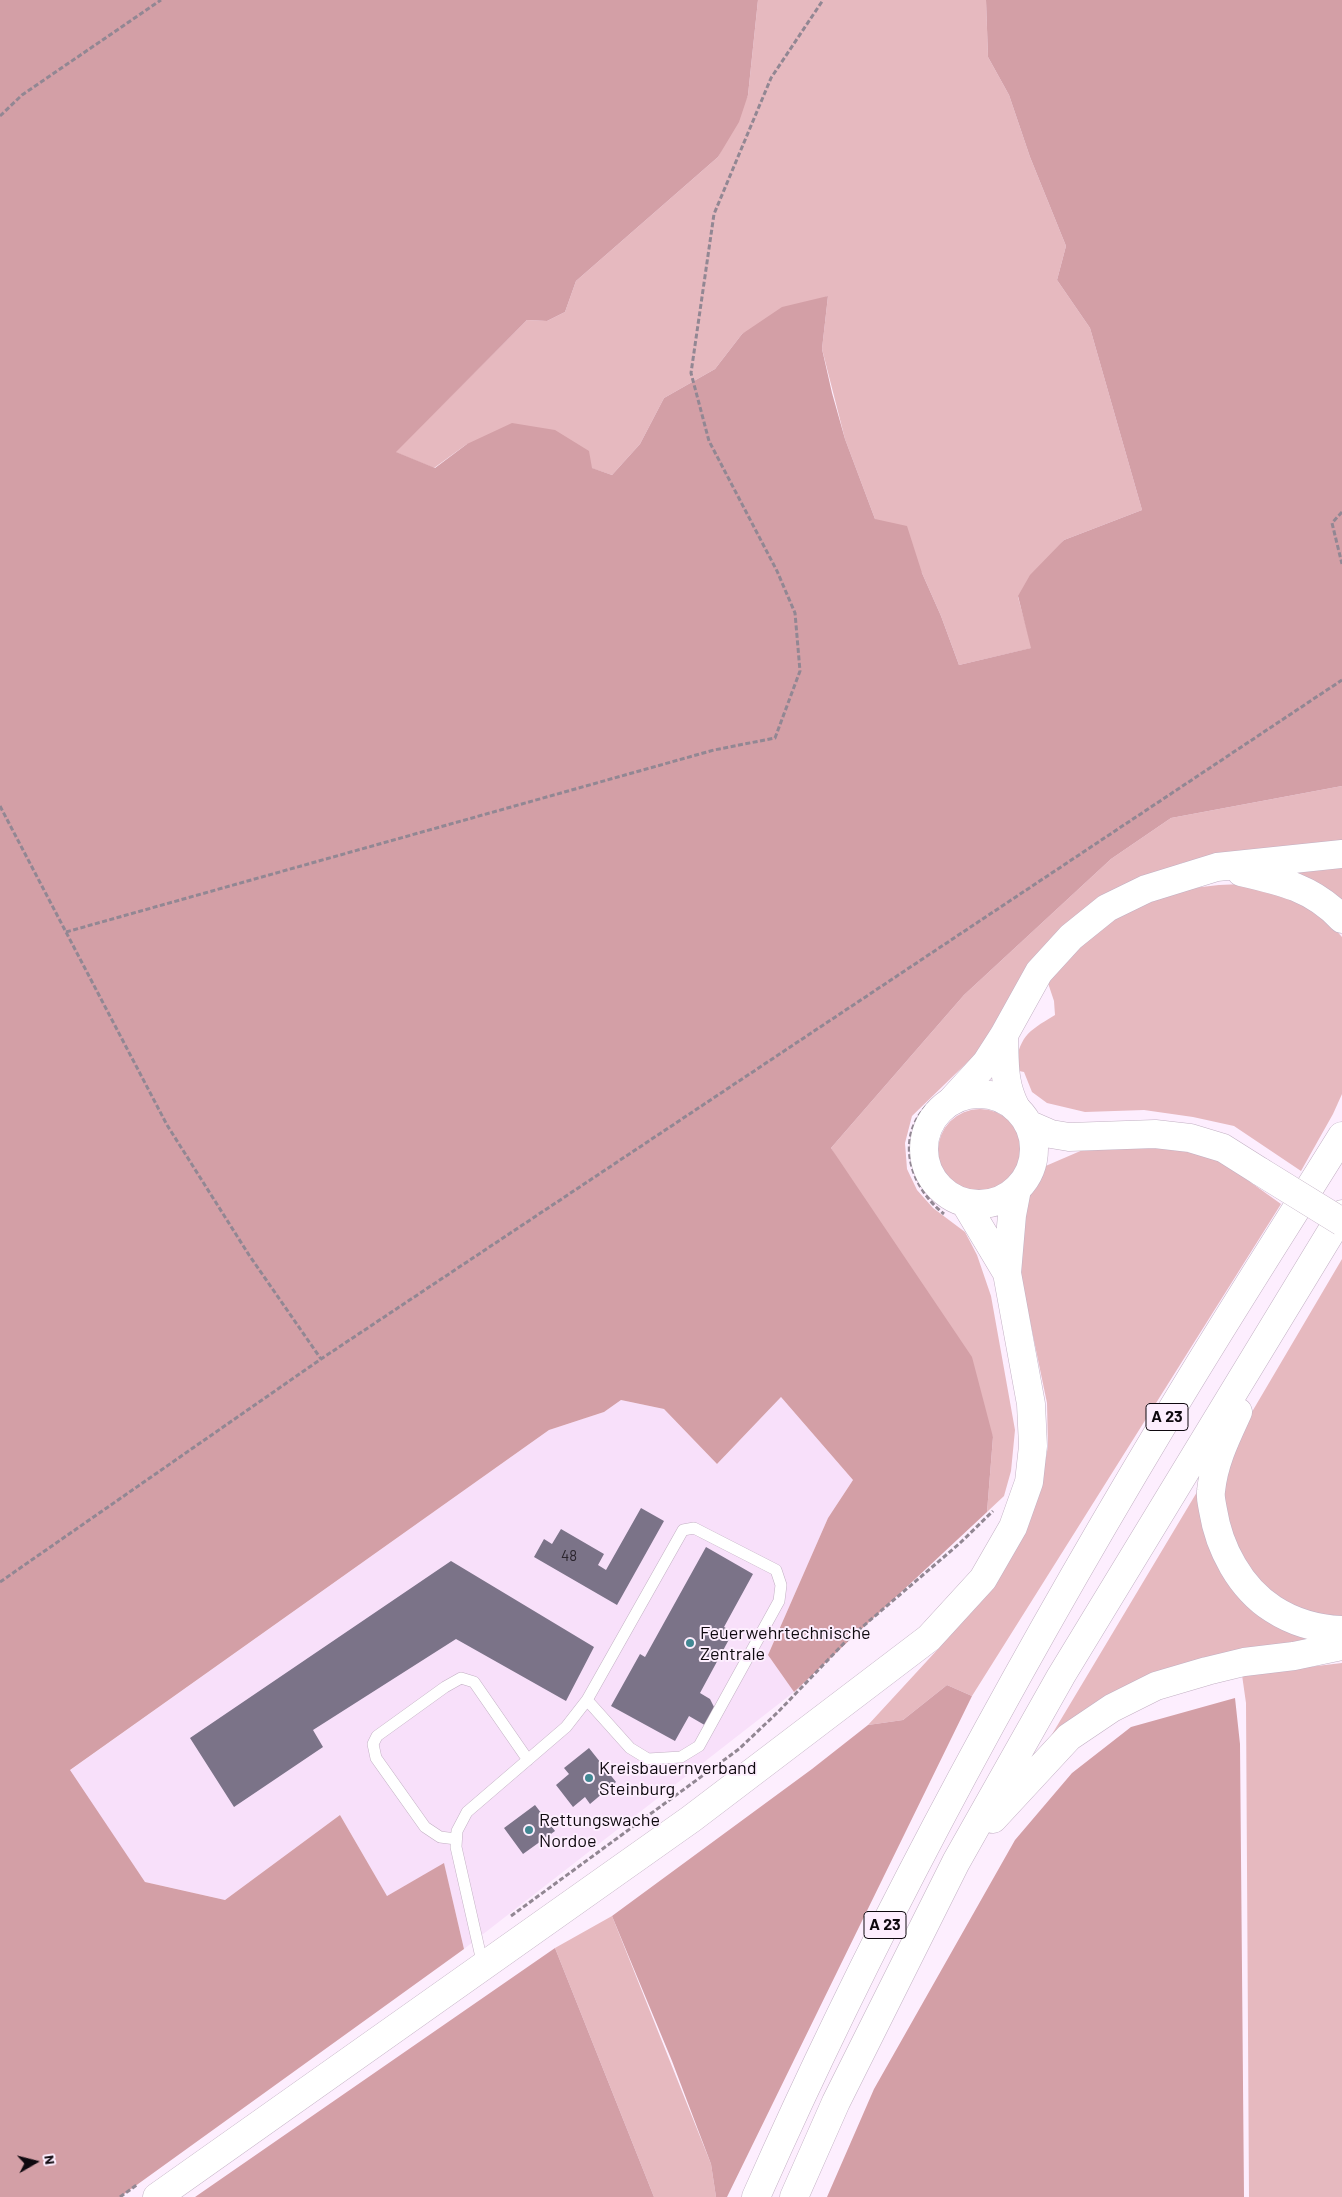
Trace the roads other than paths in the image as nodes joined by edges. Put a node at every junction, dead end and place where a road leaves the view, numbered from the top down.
1 (1342, 854) edge
2 (1218, 867) junction
3 (1342, 919) edge
4 (1004, 1035) junction
5 (953, 1099) junction
6 (1022, 1116) junction
7 (1342, 1117) edge
8 (1342, 1136) edge
9 (1083, 1138) junction
10 (1315, 1179) junction
11 (1023, 1181) junction
12 (965, 1203) junction
13 (1342, 1214) edge
14 (1342, 1222) edge
15 (1007, 1273) junction
16 (1295, 1288) junction
17 (1342, 1630) edge
18 (1342, 1646) edge
19 (588, 1700) junction
20 (528, 1760) junction
21 (456, 1839) junction
22 (956, 1862) junction
23 (483, 1966) junction
24 (157, 2197) edge
25 (756, 2197) edge
26 (794, 2197) edge

1 - 2 main road
2 - 3 main road
2 - 4 main road
4 - 5 main road
4 - 6 main road
5 - 6 main road
5 - 12 main road
6 - 9 main road
6 - 11 main road
7 - 10 main road
8 - 10 main road, A 23
9 - 11 main road
9 - 14 main road, bridge
10 - 25 main road, A 23
11 - 12 main road
11 - 15 main road
12 - 15 main road
13 - 16 main road, A 23
15 - 23 main road
16 - 17 main road
16 - 22 main road, A 23
18 - 22 main road
19 - 19 lane
19 - 20 lane
20 - 21 lane
20 - 21 lane
21 - 23 lane
22 - 26 main road, A 23
23 - 24 main road

